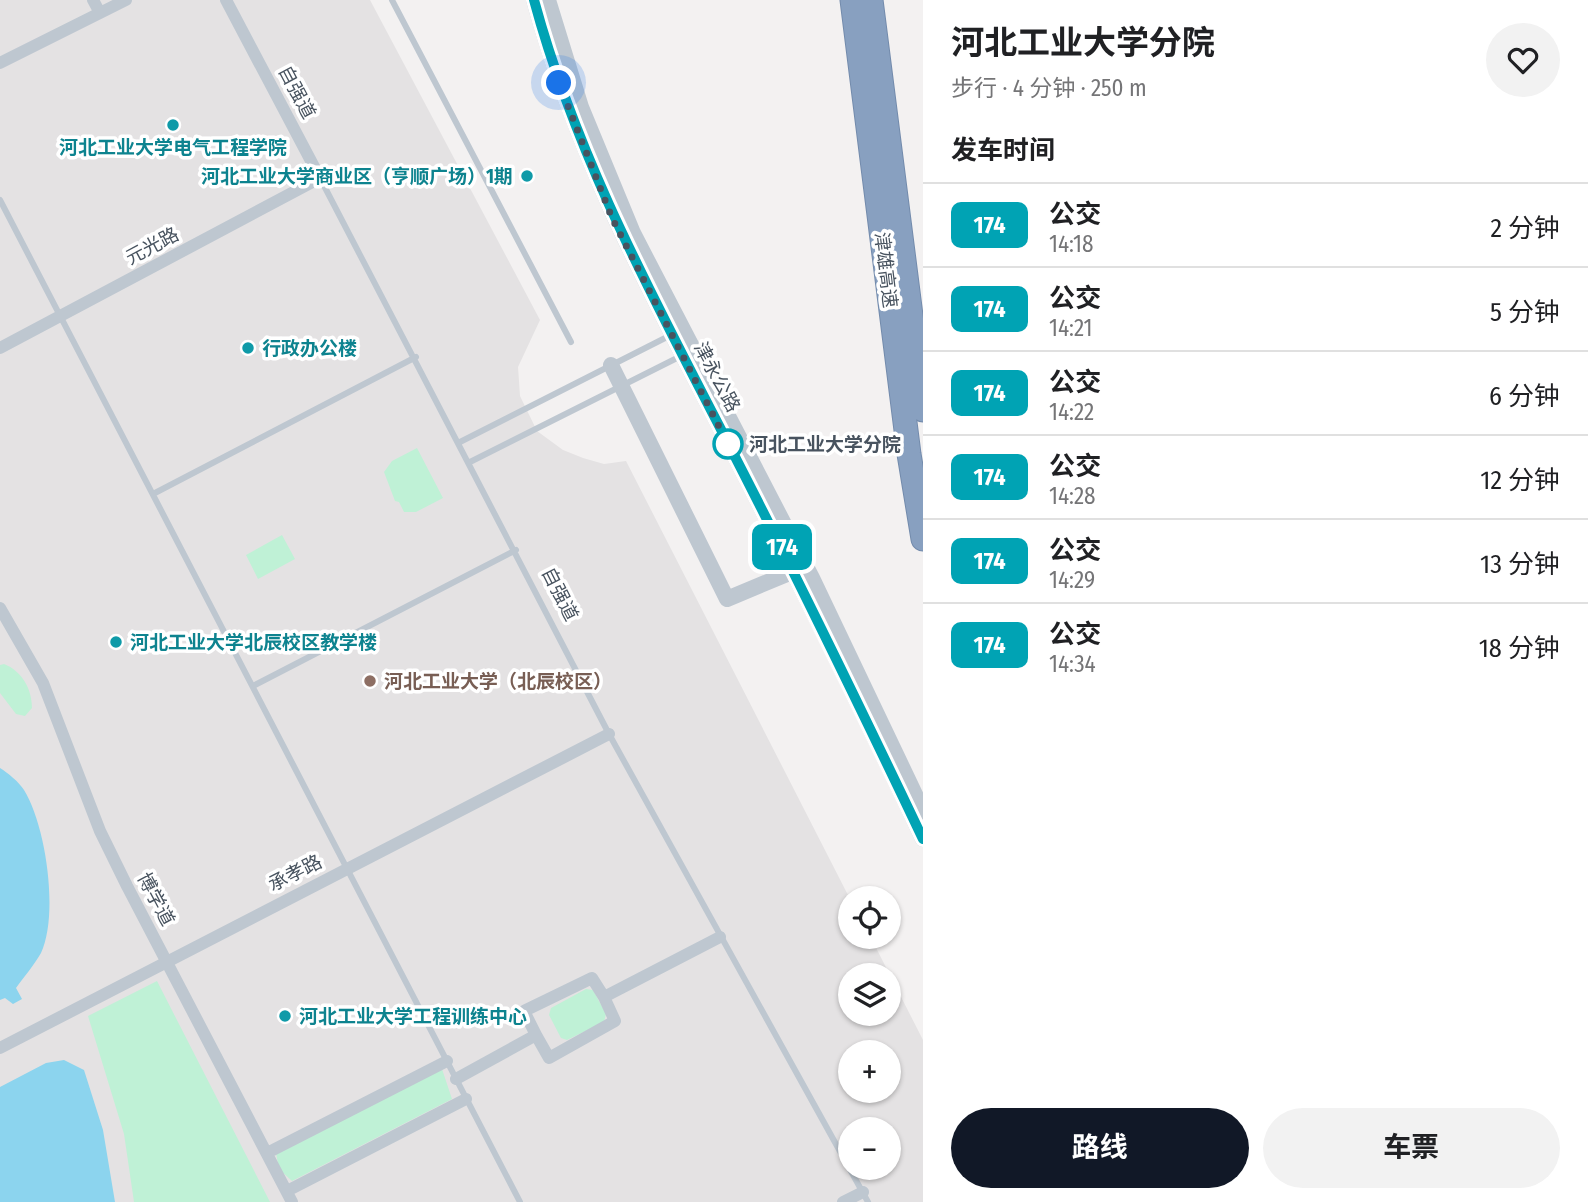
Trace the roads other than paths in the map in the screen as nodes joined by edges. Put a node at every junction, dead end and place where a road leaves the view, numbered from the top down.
1 (93, 0) edge
2 (126, 0) edge
3 (226, 0) edge
4 (392, 0) edge
5 (534, 0) edge
6 (548, 0) edge
7 (852, 0) edge
8 (871, 0) edge
9 (100, 13) junction
10 (0, 63) edge
11 (320, 178) junction
12 (0, 200) edge
13 (61, 315) junction
14 (677, 332) junction
15 (571, 342) dead end
16 (0, 348) edge
17 (688, 353) junction
18 (415, 357) junction
19 (611, 365) junction
20 (621, 386) junction
21 (923, 410) edge
22 (460, 442) junction
23 (470, 462) junction
24 (153, 494) junction
25 (923, 539) edge
26 (516, 550) junction
27 (794, 571) junction
28 (0, 608) edge
29 (253, 686) junction
30 (609, 734) junction
31 (918, 800) edge
32 (923, 839) edge
33 (346, 869) junction
34 (720, 937) junction
35 (169, 962) junction
36 (604, 997) junction
37 (536, 1035) junction
38 (0, 1048) edge
39 (447, 1061) junction
40 (456, 1079) junction
41 (466, 1099) junction
42 (267, 1153) junction
43 (290, 1196) edge
44 (865, 1197) edge
45 (520, 1202) edge
46 (843, 1202) edge

1 - 9 street
2 - 9 street
3 - 11 street, 自强道
4 - 15 lane
5 - 14 street, 津永公路
6 - 14 street, 津永公路
7 - 25 highway, 津雄高速
8 - 21 highway, 津雄高速
9 - 10 street
11 - 13 street, 元光路
11 - 18 lane, 自强道
12 - 13 lane
13 - 16 street, 元光路
13 - 24 lane
14 - 17 street, 津永公路
14 - 19 lane
17 - 20 lane
17 - 27 street, 津永公路
17 - 31 street, 津永公路
18 - 22 lane, 自强道
18 - 24 lane
19 - 20 street
19 - 22 lane
20 - 23 lane
20 - 27 street
22 - 23 lane, 自强道
23 - 26 lane, 自强道
24 - 29 lane
26 - 29 lane
26 - 30 lane, 自强道
27 - 31 street, 津永公路
28 - 35 street, 博学道
29 - 33 lane
30 - 33 street, 承孝路
30 - 34 lane, 自强道
31 - 32 street, 津永公路
33 - 35 street, 承孝路
33 - 39 lane
34 - 36 street
34 - 44 lane, 自强道
35 - 38 street, 承孝路
35 - 42 street, 博学道
36 - 37 street
36 - 37 street
37 - 40 street
39 - 40 lane
39 - 42 street
40 - 41 lane
41 - 43 street
41 - 45 lane
42 - 43 street, 博学道
44 - 46 street

